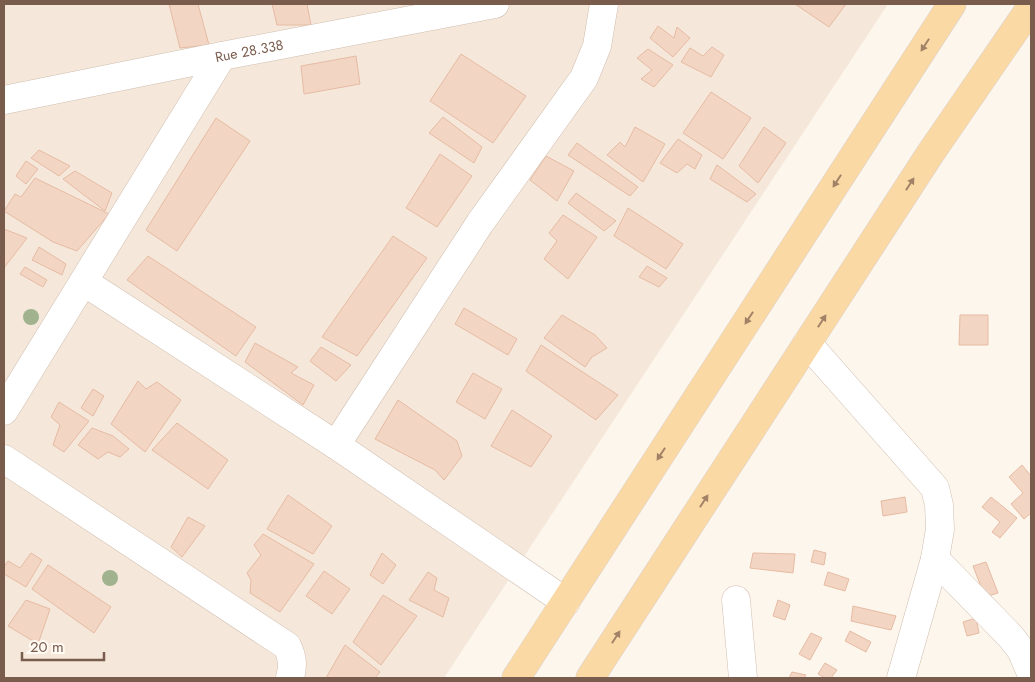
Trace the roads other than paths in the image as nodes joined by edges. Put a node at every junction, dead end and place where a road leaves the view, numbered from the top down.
1 (496, 4) edge
2 (604, 4) edge
3 (952, 4) edge
4 (1031, 7) edge
5 (222, 56) junction
6 (4, 100) edge
7 (84, 282) junction
8 (807, 343) junction
9 (4, 411) edge
10 (336, 445) junction
11 (4, 460) edge
12 (935, 559) junction
13 (736, 600) dead end
14 (566, 602) junction
15 (1031, 673) edge
16 (290, 678) edge
17 (516, 678) edge
18 (590, 678) edge
19 (743, 678) edge
20 (901, 678) edge

1 - 5 street, Rue 28.338
2 - 10 street
3 -> 14 main road
8 -> 4 main road
5 - 6 street, Rue 28.338
5 - 7 street
7 - 9 street
7 - 10 street
8 - 12 street
18 -> 8 main road
10 - 14 street
11 - 16 street
12 - 15 street
12 - 20 street
13 - 19 street
14 - 17 main road

